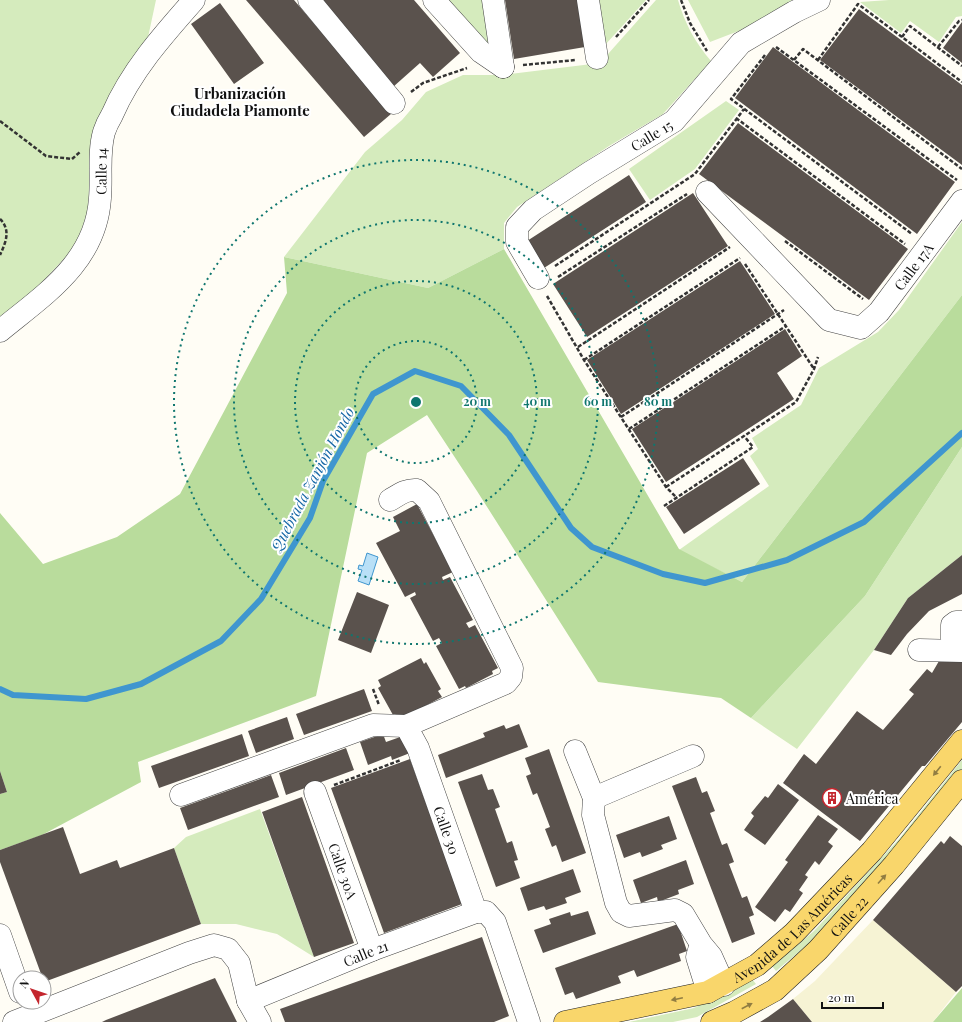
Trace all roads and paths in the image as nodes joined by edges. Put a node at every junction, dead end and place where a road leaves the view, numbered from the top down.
1 (194, 0) edge
2 (309, 0) edge
3 (434, 0) edge
4 (493, 0) edge
5 (588, 0) edge
6 (649, 0) edge
7 (681, 0) edge
8 (819, 0) edge
9 (962, 20) edge
10 (902, 37) junction
11 (772, 44) dead end
12 (938, 47) junction
13 (768, 50) dead end
14 (597, 58) junction
15 (794, 60) junction
16 (818, 60) junction
17 (725, 64) junction
18 (962, 66) edge
19 (503, 67) junction
20 (962, 82) edge
21 (394, 103) joint
22 (744, 109) junction
23 (736, 118) junction
24 (0, 121) edge
25 (86, 148) dead end
26 (962, 169) edge
27 (962, 184) edge
28 (698, 192) joint
29 (962, 200) edge
30 (0, 219) edge
31 (732, 246) dead end
32 (925, 251) junction
33 (736, 252) dead end
34 (0, 255) edge
35 (740, 258) junction
36 (540, 283) junction
37 (784, 310) dead end
38 (778, 315) junction
39 (786, 326) junction
40 (0, 331) edge
41 (578, 347) junction
42 (818, 357) dead end
43 (584, 360) junction
44 (814, 369) junction
45 (621, 417) junction
46 (629, 429) junction
47 (744, 436) junction
48 (666, 487) junction
49 (676, 497) junction
50 (390, 500) dead end
51 (664, 506) dead end
52 (962, 622) edge
53 (962, 642) edge
54 (919, 650) dead end
55 (962, 651) edge
56 (406, 726) junction
57 (962, 741) edge
58 (419, 751) junction
59 (575, 752) dead end
60 (693, 756) dead end
61 (962, 781) edge
62 (315, 792) joint
63 (181, 795) dead end
64 (594, 798) junction
65 (481, 912) junction
66 (0, 935) edge
67 (372, 950) junction
68 (757, 965) junction
69 (12, 970) edge
70 (716, 989) junction
71 (775, 990) junction
72 (248, 1001) junction
73 (24, 1016) edge
74 (260, 1022) edge
75 (529, 1022) edge
76 (565, 1022) edge
77 (712, 1022) edge

1 - 40 street, Calle 14
2 - 21 street
3 - 19 street
4 - 19 street
5 - 14 street
6 - 14 path
7 - 17 path
8 - 17 street, Calle 15
9 - 12 path
10 - 12 path
10 - 16 path
10 - 20 path
11 - 15 path
12 - 18 path
13 - 22 path
14 - 19 path
15 - 16 path
15 - 27 path
16 - 26 path
17 - 36 street, Calle 15
19 - 21 path
22 - 23 path
22 - 32 path
23 - 32 path
23 - 36 path
24 - 25 path
28 - 32 street, Calle 17A
28 - 36 path
29 - 32 street, Calle 17A
30 - 34 path
31 - 41 path
33 - 35 path
35 - 38 path
35 - 43 path
36 - 41 path
37 - 38 path
38 - 39 path
38 - 45 path
39 - 44 path
39 - 46 path
41 - 43 path
42 - 44 path
43 - 45 path
44 - 47 path
45 - 46 path
46 - 48 path
47 - 48 path
47 - 49 path
48 - 49 path
49 - 51 path
50 - 56 street
52 - 53 street
54 - 55 street
56 - 58 street, Calle 30
56 - 63 street
57 -> 68 main road, Avenida de Las Américas
58 - 62 path
58 - 65 street, Calle 30
59 - 64 street
60 - 64 street
71 -> 61 main road, Calle 22
62 - 67 street, Calle 30A
64 - 70 street
65 - 67 street, Calle 21
65 - 75 street, Calle 30
66 - 69 street
67 - 72 street, Calle 21
68 - 70 main road, Avenida de Las Américas
68 - 71 main road
70 -> 76 main road, Avenida de Las Américas
77 -> 71 main road, Calle 22
72 - 73 street
72 - 74 street

